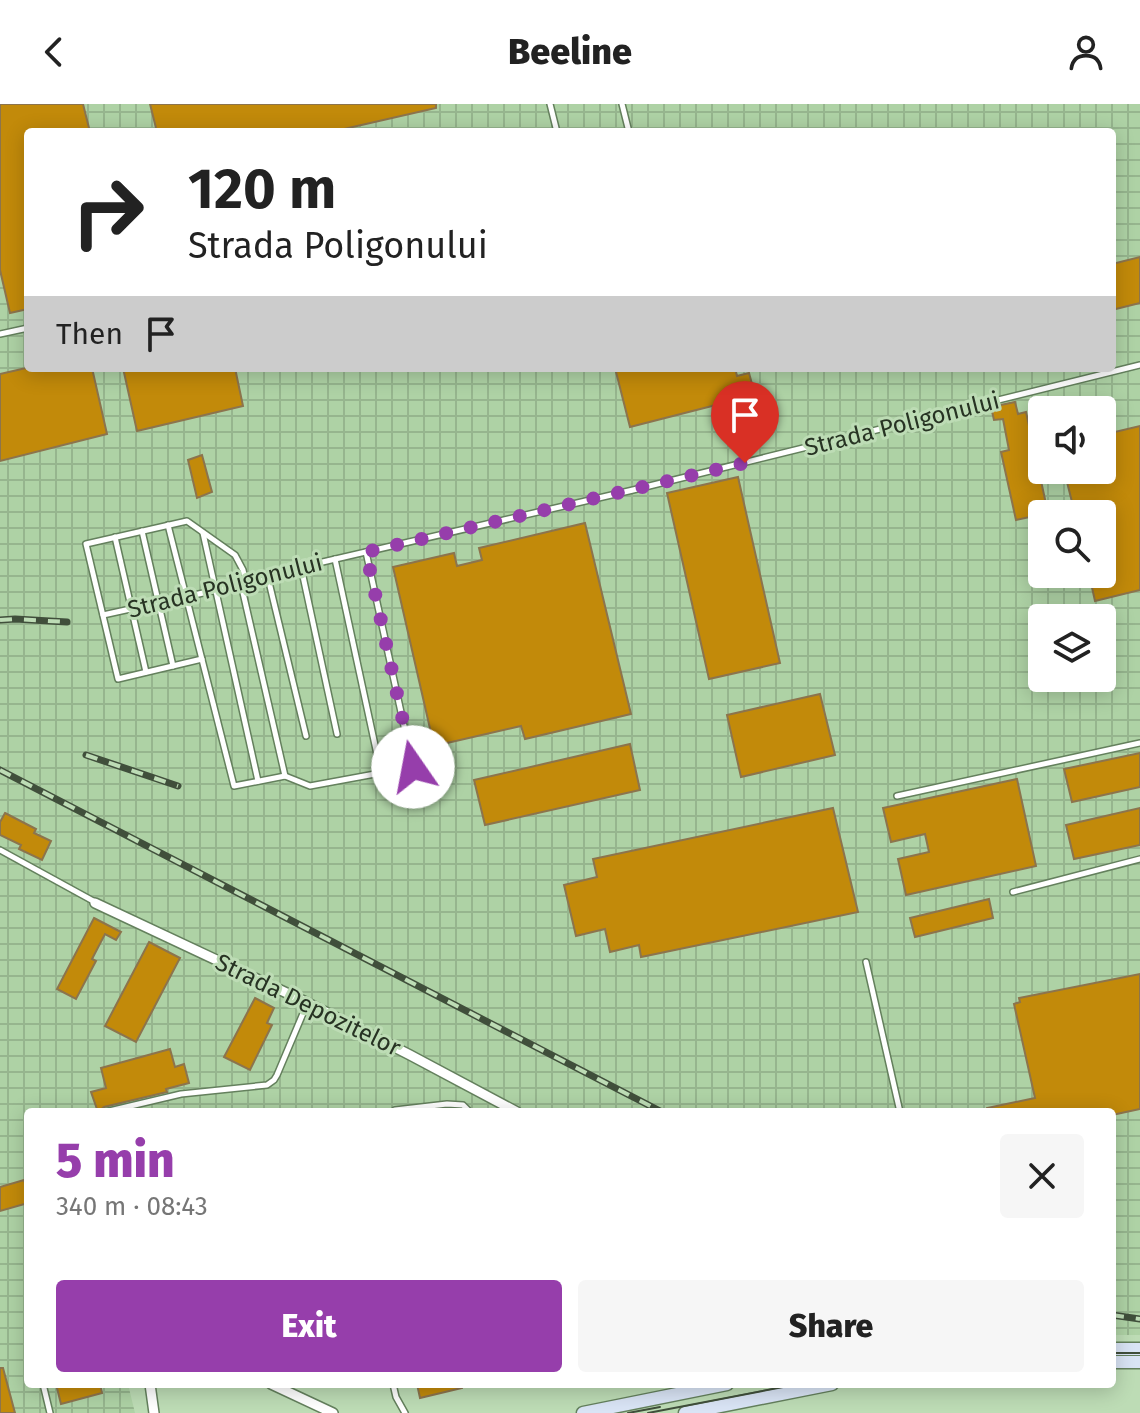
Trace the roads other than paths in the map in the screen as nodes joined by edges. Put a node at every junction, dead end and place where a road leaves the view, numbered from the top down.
1 (550, 104) edge
2 (622, 104) edge
3 (556, 128) edge
4 (628, 128) edge
5 (24, 329) edge
6 (0, 334) edge
7 (1140, 365) edge
8 (1116, 371) edge
9 (1112, 372) edge
10 (168, 525) junction
11 (142, 531) junction
12 (203, 533) junction
13 (115, 537) junction
14 (366, 552) junction
15 (335, 559) junction
16 (301, 567) junction
17 (268, 578) junction
18 (244, 584) junction
19 (216, 590) junction
20 (187, 597) junction
21 (158, 603) junction
22 (130, 610) junction
23 (103, 615) junction
24 (202, 659) junction
25 (173, 666) junction
26 (146, 672) junction
27 (337, 734) dead end
28 (306, 736) dead end
29 (1140, 743) edge
30 (381, 773) junction
31 (285, 776) junction
32 (258, 781) junction
33 (897, 796) dead end
34 (0, 850) edge
35 (1140, 859) edge
36 (1013, 892) dead end
37 (95, 903) joint
38 (866, 962) dead end
39 (308, 1003) junction
40 (122, 1108) edge
41 (412, 1108) edge
42 (466, 1108) edge
43 (509, 1108) edge
44 (899, 1108) edge
45 (1116, 1349) edge
46 (1140, 1349) edge
47 (1116, 1362) edge
48 (1140, 1362) edge
49 (44, 1388) edge
50 (151, 1388) edge
51 (280, 1388) edge
52 (394, 1388) edge
53 (710, 1388) edge
54 (804, 1388) edge
55 (619, 1409) edge
56 (50, 1413) edge
57 (154, 1413) edge
58 (333, 1413) edge
59 (405, 1413) edge
60 (583, 1413) edge
61 (685, 1413) edge

1 - 3 lane
2 - 4 lane
5 - 6 lane
7 - 8 lane, Strada Poligonului
9 - 14 lane, Strada Poligonului
10 - 11 lane
10 - 12 lane
10 - 20 lane
11 - 13 lane
11 - 21 lane
12 - 18 lane
12 - 19 lane
13 - 22 lane
13 - 23 lane
14 - 15 lane, Strada Poligonului
14 - 30 lane
15 - 16 lane, Strada Poligonului
15 - 30 lane
16 - 17 lane, Strada Poligonului
16 - 27 lane
17 - 18 lane, Strada Poligonului
17 - 28 lane
18 - 19 lane, Strada Poligonului
18 - 31 lane
19 - 20 lane, Strada Poligonului
19 - 32 lane
20 - 21 lane, Strada Poligonului
20 - 24 lane
21 - 22 lane, Strada Poligonului
21 - 25 lane
22 - 23 lane, Strada Poligonului
22 - 26 lane
23 - 26 lane
24 - 25 lane
24 - 32 lane
25 - 26 lane
29 - 33 lane
30 - 31 lane
31 - 32 lane
34 - 37 lane
35 - 36 lane
37 - 39 street, Strada Depozitelor
38 - 44 lane
39 - 40 lane
39 - 43 street, Strada Depozitelor
41 - 42 lane
45 - 46 main road
47 - 48 main road
49 - 56 lane
50 - 57 street
51 - 58 street
52 - 59 lane
53 - 55 main road
54 - 61 main road
55 - 60 main road

